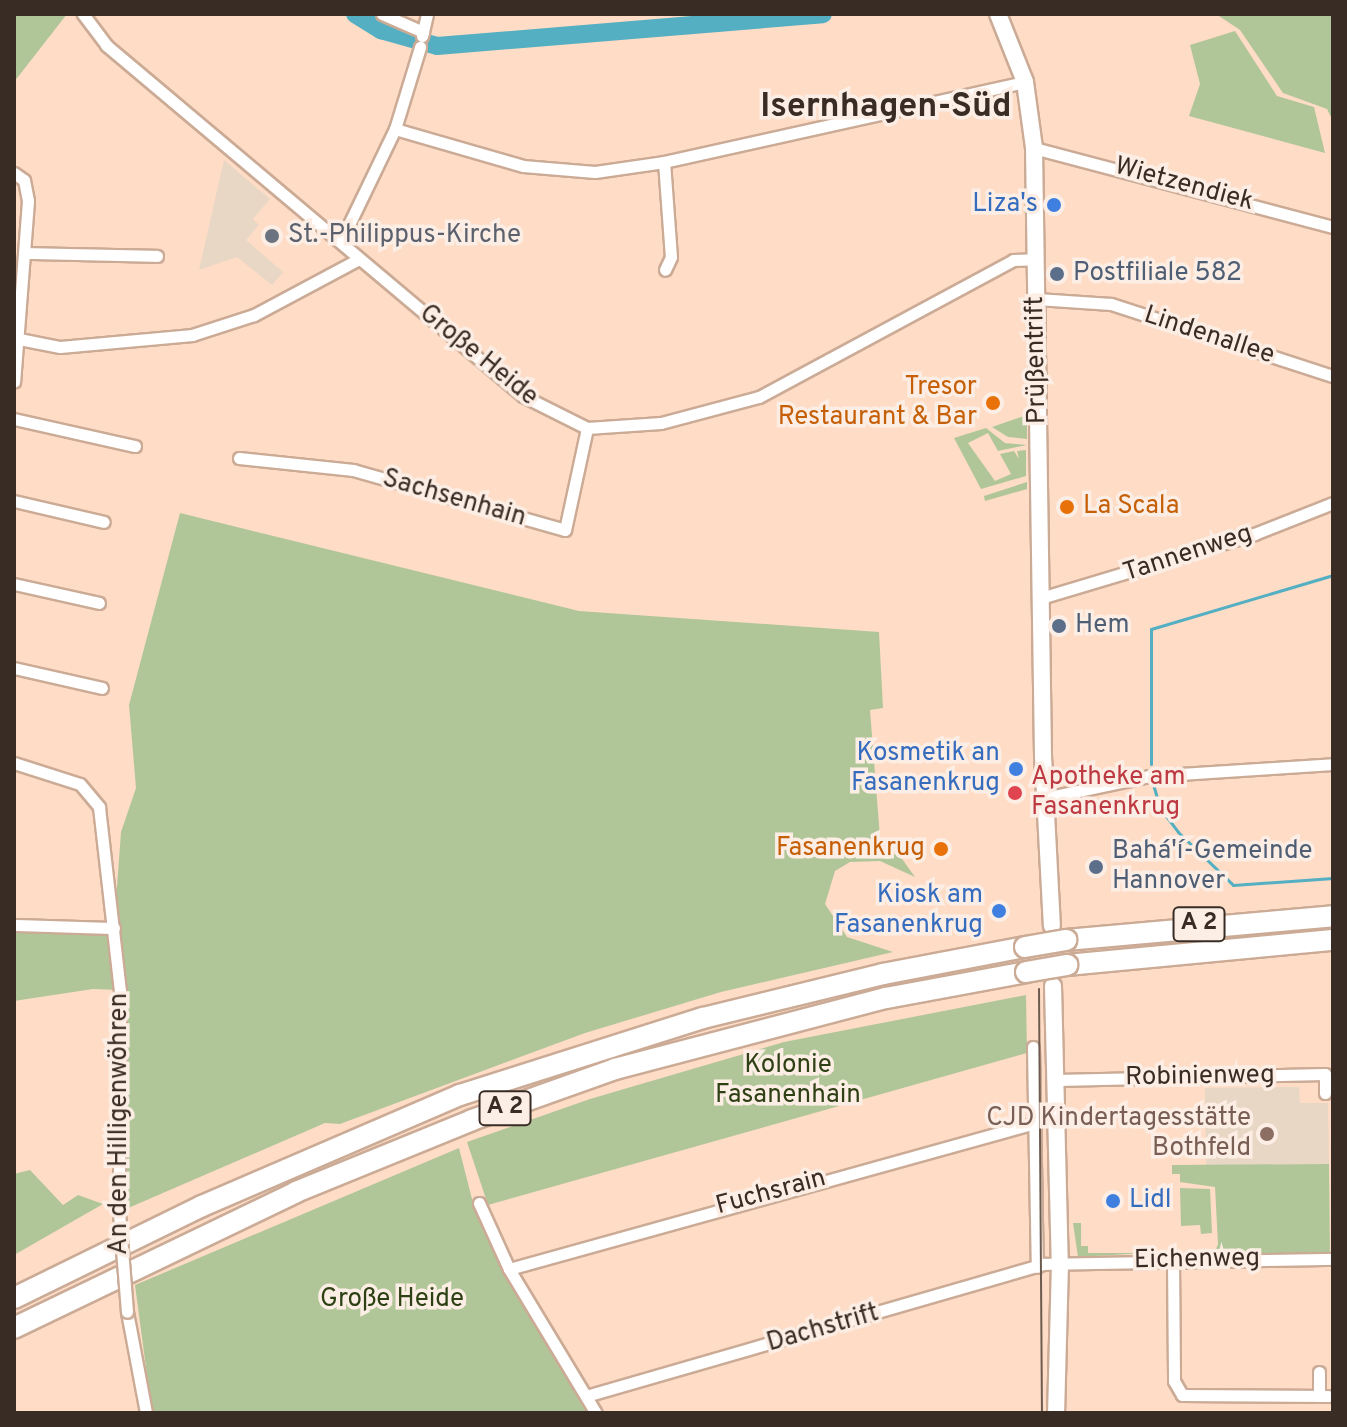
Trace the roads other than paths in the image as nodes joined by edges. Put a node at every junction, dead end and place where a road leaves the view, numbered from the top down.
1 (83, 14) edge
2 (382, 14) edge
3 (427, 14) edge
4 (998, 14) edge
5 (422, 38) junction
6 (1025, 82) junction
7 (395, 129) junction
8 (1034, 148) junction
9 (664, 162) junction
10 (14, 173) edge
11 (1333, 227) edge
12 (341, 241) junction
13 (27, 253) junction
14 (157, 256) dead end
15 (359, 259) junction
16 (1036, 259) junction
17 (665, 270) dead end
18 (1037, 299) junction
19 (15, 338) edge
20 (1333, 376) edge
21 (14, 381) edge
22 (14, 419) edge
23 (587, 428) junction
24 (135, 446) dead end
25 (239, 458) dead end
26 (14, 501) edge
27 (1333, 503) edge
28 (104, 522) dead end
29 (14, 584) edge
30 (1041, 598) junction
31 (99, 603) dead end
32 (14, 668) edge
33 (102, 688) dead end
34 (14, 763) edge
35 (1333, 764) edge
36 (1045, 798) junction
37 (1333, 916) edge
38 (14, 925) edge
39 (114, 928) junction
40 (1059, 933) junction
41 (1333, 940) edge
42 (1053, 986) dead end
43 (1033, 1047) dead end
44 (1056, 1080) junction
45 (1325, 1093) dead end
46 (1035, 1123) junction
47 (479, 1203) dead end
48 (1333, 1259) edge
49 (1173, 1260) junction
50 (1060, 1263) junction
51 (1037, 1267) junction
52 (509, 1269) junction
53 (14, 1298) edge
54 (14, 1328) edge
55 (1319, 1372) dead end
56 (586, 1396) junction
57 (146, 1413) edge
58 (596, 1413) edge
59 (1056, 1413) edge

1 - 12 street, Große Heide
2 - 5 street
3 - 5 street
4 - 6 main road, Prüßentrift
5 - 7 street
6 - 8 main road, Prüßentrift
6 - 9 street
7 - 9 street
7 - 12 street
8 - 11 street, Wietzendiek
8 - 16 main road, Prüßentrift
9 - 17 street
10 - 13 street
12 - 15 street, Große Heide
13 - 14 street
13 - 19 street
15 - 19 street
15 - 23 street, Große Heide
16 - 18 main road, Prüßentrift
16 - 23 street
18 - 20 street, Lindenallee
18 - 30 main road, Prüßentrift
19 - 21 street
22 - 24 street
23 - 25 street, Sachsenhain
26 - 28 street
27 - 30 street, Tannenweg
29 - 31 street
30 - 36 main road, Prüßentrift
32 - 33 street
34 - 39 street, An den Hilligenwöhren
35 - 36 street
36 - 40 main road, Prüßentrift
37 - 40 highway, A 2
38 - 39 street
39 - 57 street, An den Hilligenwöhren, bridge
40 - 53 highway, A 2, bridge
41 - 54 highway, A 2, bridge
42 - 44 main road
43 - 46 street
44 - 45 street, Robinienweg
44 - 50 main road
46 - 51 street
46 - 52 street, Fuchsrain
47 - 52 street
48 - 49 street, Eichenweg
49 - 50 street, Eichenweg
49 - 55 street
50 - 51 street, Dachstrift
50 - 59 main road
51 - 56 street, Dachstrift
52 - 56 street
56 - 58 street

